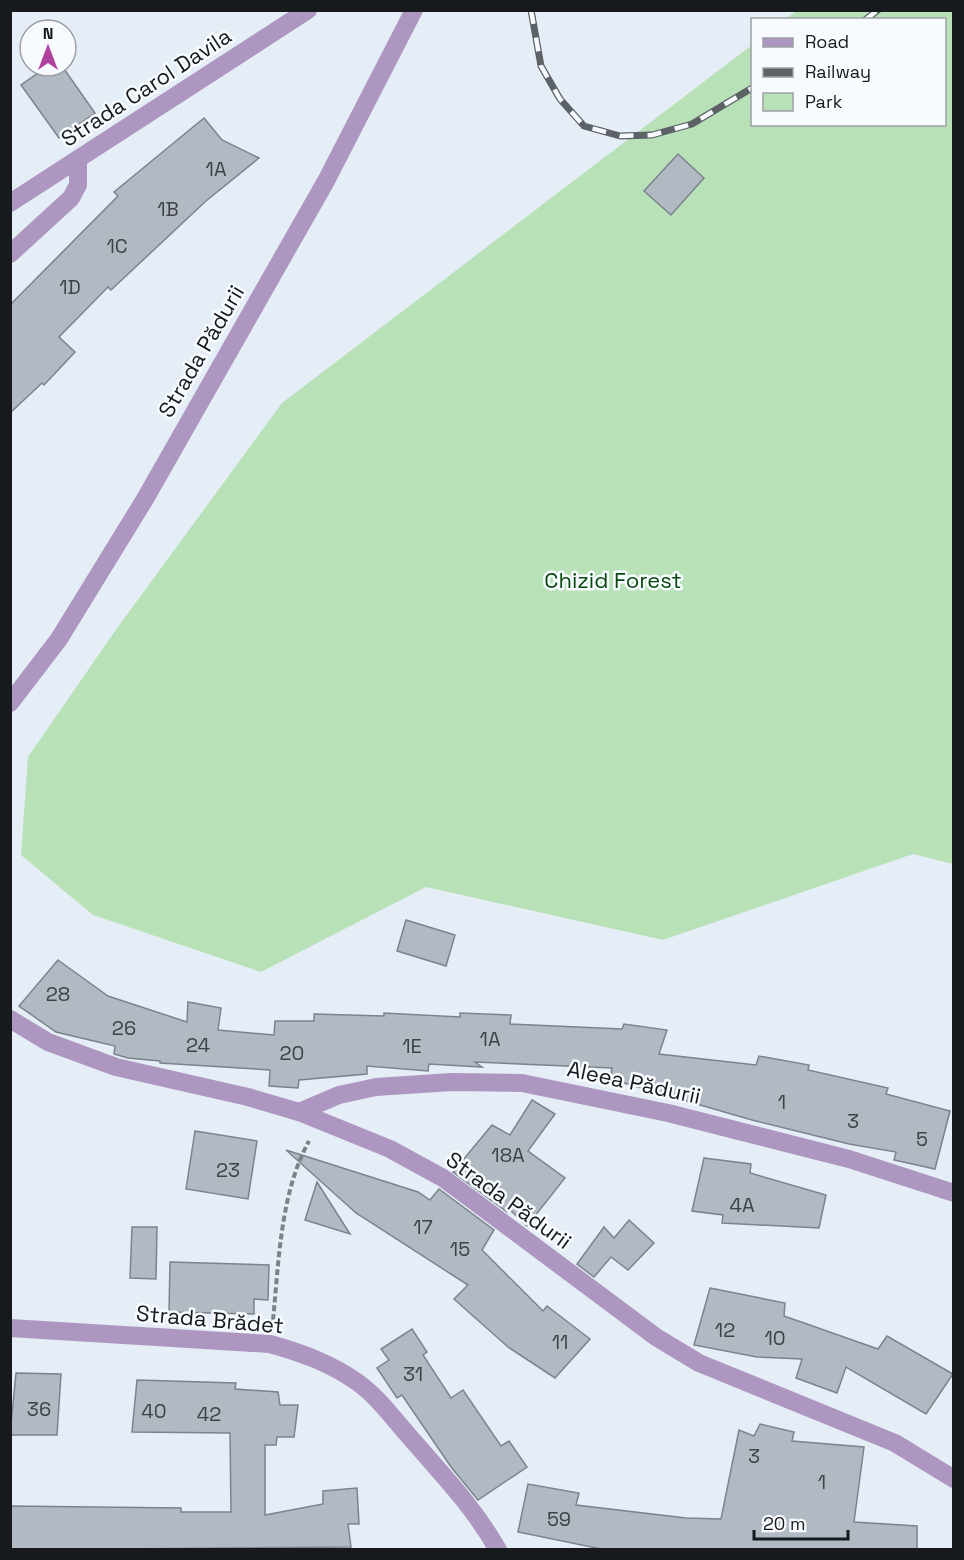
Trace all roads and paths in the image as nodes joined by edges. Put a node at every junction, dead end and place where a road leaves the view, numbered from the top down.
1 (308, 10) edge
2 (414, 10) edge
3 (78, 159) junction
4 (10, 203) edge
5 (10, 254) edge
6 (10, 703) edge
7 (10, 1018) edge
8 (299, 1112) junction
9 (321, 1119) junction
10 (954, 1193) edge
11 (10, 1328) edge
12 (270, 1344) junction
13 (954, 1479) edge
14 (498, 1550) edge

1 - 3 street, Strada Carol Davila
2 - 6 street, Strada Pădurii
3 - 4 street, Strada Carol Davila
3 - 5 street
7 - 8 street, Strada Pădurii
8 - 9 street, Strada Pădurii
8 - 10 street, Aleea Pădurii
9 - 12 path
9 - 13 street, Strada Pădurii
11 - 12 street, Strada Brădet
12 - 14 street, Strada Brădet

